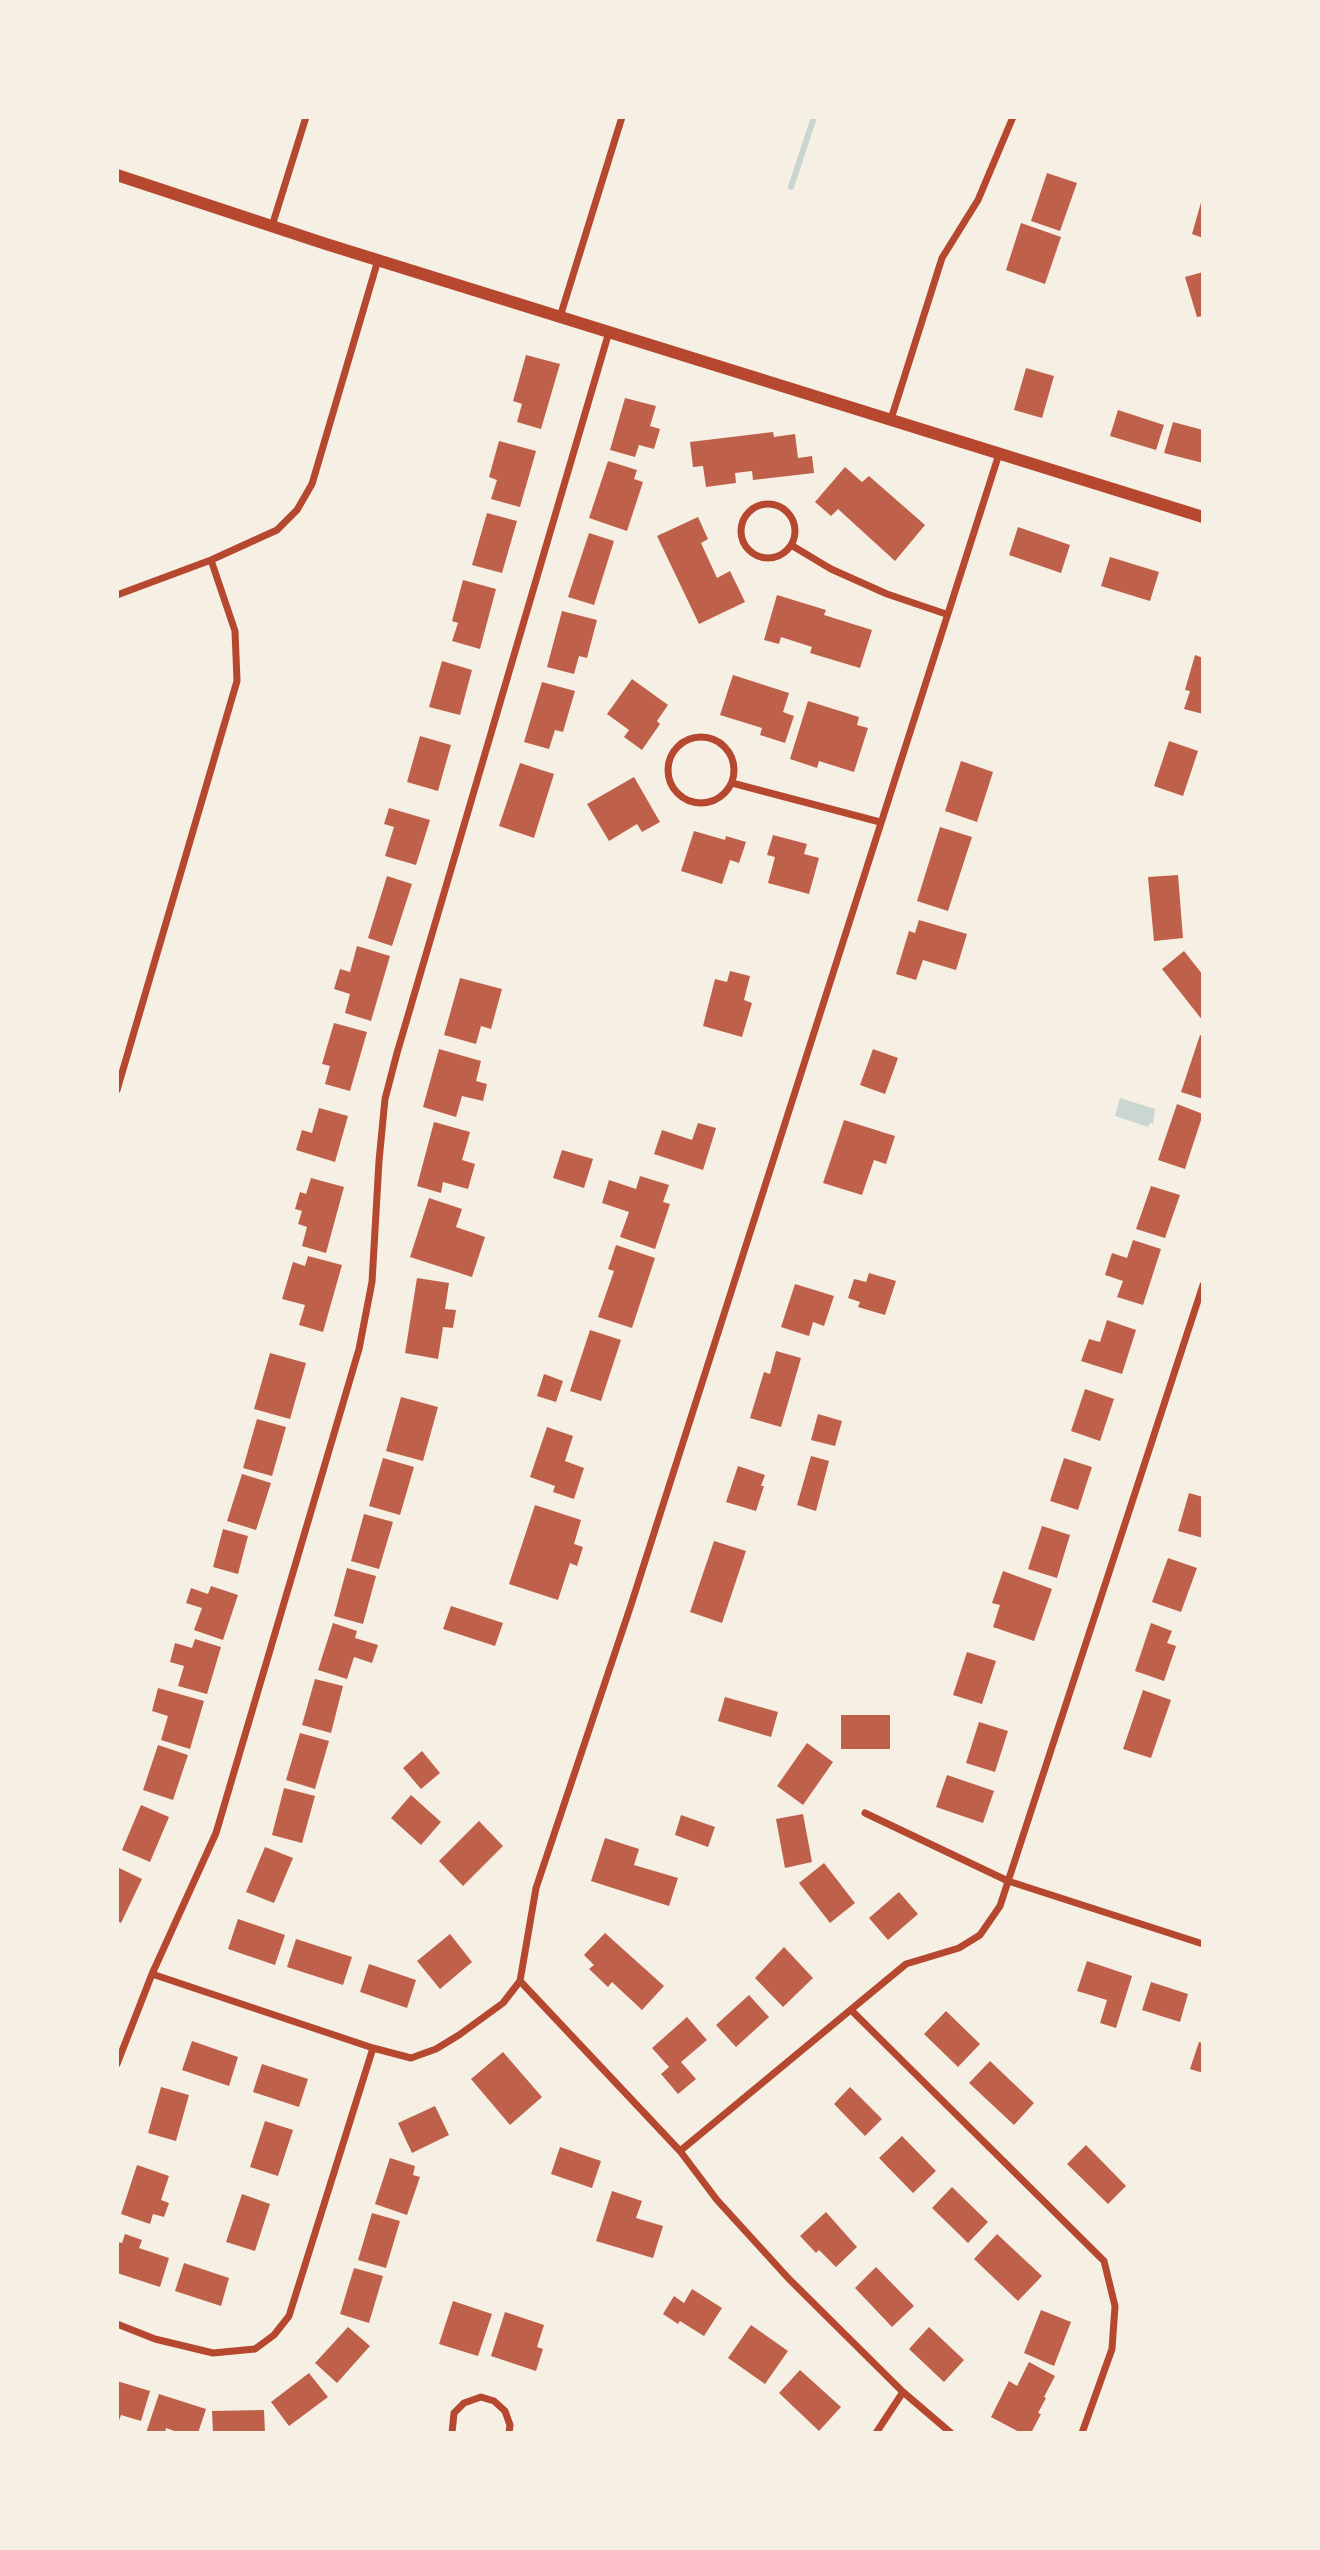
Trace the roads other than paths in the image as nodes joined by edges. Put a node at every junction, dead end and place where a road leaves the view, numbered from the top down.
1 (306, 117) edge
2 (622, 117) edge
3 (1013, 117) edge
4 (117, 175) edge
5 (272, 226) junction
6 (378, 260) junction
7 (560, 317) junction
8 (609, 332) junction
9 (891, 419) junction
10 (999, 454) junction
11 (1203, 517) edge
12 (791, 545) junction
13 (211, 561) junction
14 (117, 594) edge
15 (946, 614) junction
16 (732, 783) junction
17 (880, 822) junction
18 (117, 1090) edge
19 (1203, 1284) edge
20 (865, 1813) dead end
21 (1008, 1881) junction
22 (1203, 1944) edge
23 (152, 1974) junction
24 (520, 1981) junction
25 (851, 2010) junction
26 (373, 2048) junction
27 (117, 2064) edge
28 (680, 2151) junction
29 (117, 2324) edge
30 (903, 2392) junction
31 (452, 2433) edge
32 (509, 2433) edge
33 (876, 2433) edge
34 (951, 2433) edge
35 (1082, 2433) edge

1 - 5 street
2 - 7 street
3 - 9 street
4 - 5 street
5 - 6 street
6 - 7 street
6 - 13 street
7 - 8 street
8 - 9 street
8 - 23 street
9 - 10 street
10 - 11 street
10 - 15 street
12 - 12 street
12 - 15 street
13 - 14 street
13 - 18 street
15 - 17 street
16 - 16 street
16 - 17 street
17 - 24 street
19 - 21 street
20 - 21 street
21 - 22 street
21 - 25 street
23 - 26 street
23 - 27 street
24 - 26 street
24 - 28 street
25 - 28 street
25 - 35 street
26 - 29 street
28 - 30 street
30 - 33 street
30 - 34 street
31 - 32 street

